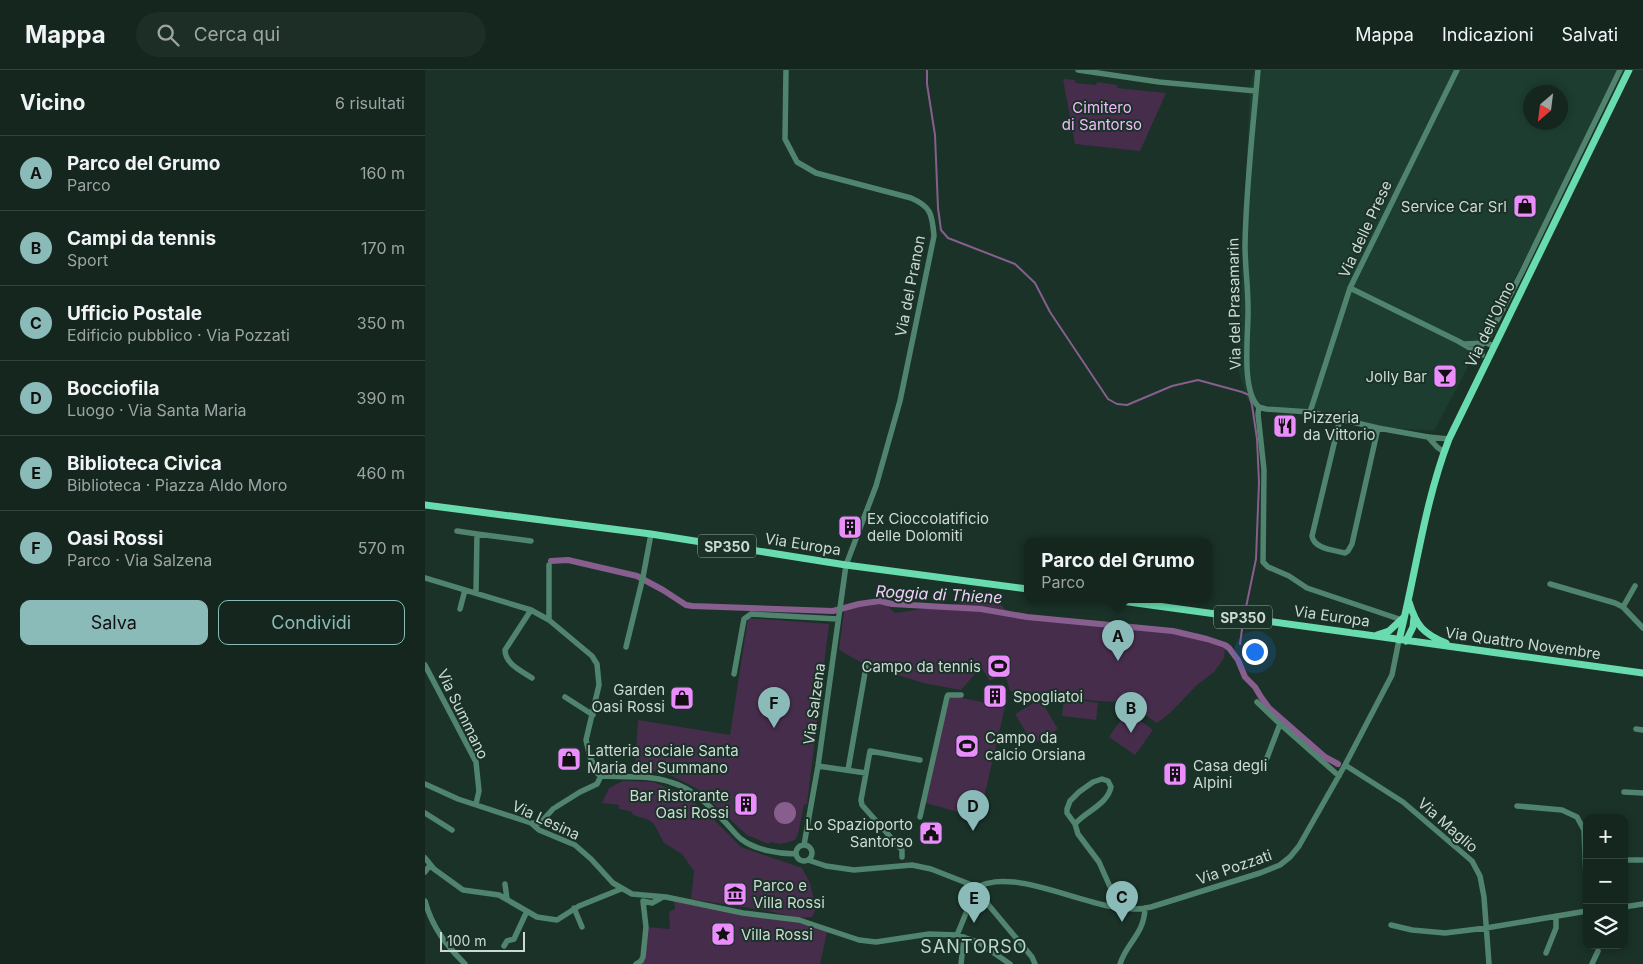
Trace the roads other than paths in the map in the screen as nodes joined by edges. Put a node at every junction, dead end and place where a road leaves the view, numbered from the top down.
1 (786, 70) edge
2 (1078, 70) edge
3 (1258, 70) edge
4 (1457, 70) edge
5 (1620, 70) edge
6 (1629, 70) edge
7 (1610, 90) junction
8 (1620, 90) junction
9 (1256, 91) junction
10 (1591, 129) junction
11 (1596, 139) junction
12 (1350, 288) junction
13 (1463, 343) junction
14 (1483, 343) junction
15 (1494, 346) junction
16 (1485, 357) junction
17 (1259, 407) junction
18 (1310, 412) junction
19 (1341, 419) junction
20 (1378, 428) junction
21 (1428, 437) junction
22 (1449, 439) junction
23 (1445, 452) junction
24 (425, 505) edge
25 (457, 531) dead end
26 (477, 534) junction
27 (651, 534) junction
28 (531, 541) dead end
29 (549, 565) dead end
30 (845, 565) junction
31 (425, 578) edge
32 (1551, 584) dead end
33 (1635, 586) dead end
34 (1024, 588) edge
35 (465, 590) junction
36 (476, 593) junction
37 (1409, 601) junction
38 (1135, 603) edge
39 (1623, 608) junction
40 (460, 609) dead end
41 (531, 610) junction
42 (1405, 613) junction
43 (839, 617) junction
44 (1414, 617) junction
45 (549, 620) junction
46 (1402, 620) junction
47 (1643, 628) edge
48 (1371, 636) junction
49 (1402, 640) junction
50 (626, 647) dead end
51 (1458, 648) junction
52 (425, 665) edge
53 (866, 667) dead end
54 (1643, 673) edge
55 (733, 674) dead end
56 (532, 678) dead end
57 (961, 695) dead end
58 (565, 698) dead end
59 (1257, 702) dead end
60 (593, 715) junction
61 (1280, 724) junction
62 (1636, 729) dead end
63 (1643, 730) edge
64 (1267, 758) dead end
65 (920, 760) dead end
66 (1345, 765) junction
67 (819, 766) junction
68 (848, 770) junction
69 (866, 774) junction
70 (601, 776) junction
71 (1339, 776) junction
72 (425, 784) edge
73 (1624, 792) dead end
74 (1643, 793) edge
75 (476, 804) junction
76 (1517, 806) dead end
77 (425, 813) edge
78 (920, 816) dead end
79 (531, 823) junction
80 (1075, 824) junction
81 (452, 830) dead end
82 (804, 845) junction
83 (812, 852) junction
84 (796, 854) junction
85 (902, 857) dead end
86 (425, 858) edge
87 (1585, 859) edge
88 (808, 860) junction
89 (1628, 860) edge
90 (1643, 860) edge
91 (430, 865) junction
92 (829, 867) junction
93 (425, 872) edge
94 (505, 884) dead end
95 (621, 889) junction
96 (975, 890) junction
97 (663, 897) junction
98 (507, 899) junction
99 (425, 901) edge
100 (1643, 904) edge
101 (1628, 906) edge
102 (1119, 907) junction
103 (575, 908) junction
104 (1145, 908) junction
105 (527, 911) junction
106 (1583, 912) edge
107 (1556, 916) junction
108 (1391, 925) dead end
109 (582, 927) dead end
110 (1486, 928) junction
111 (957, 935) junction
112 (964, 937) junction
113 (504, 946) dead end
114 (1598, 951) dead end
115 (1546, 953) dead end
116 (465, 964) edge
117 (636, 964) edge
118 (961, 964) edge
119 (1009, 964) edge
120 (1035, 964) edge
121 (1120, 964) edge
122 (1489, 964) edge
123 (1592, 964) edge

1 - 30 street, Via del Pranon
2 - 9 street
3 - 9 street, Via del Prasamarin
4 - 12 street, Via delle Prese
5 - 7 street, Via dell'Olmo
6 - 8 main road, Via dell'Olmo
7 - 8 street
7 - 10 street, Via dell'Olmo
8 - 11 main road, Via dell'Olmo
9 - 17 street, Via del Prasamarin
10 - 11 street
10 - 14 street, Via dell'Olmo
11 - 15 main road, Via dell'Olmo
12 - 13 street, Via delle Prese
12 - 18 street
13 - 14 street
13 - 16 street, Via delle Prese
14 - 15 street
14 - 16 street
15 - 16 main road, Via dell'Olmo
16 - 22 main road, Via dell'Olmo
17 - 18 street
17 - 46 street, Via del Prasamarin
18 - 19 street
19 - 20 street
19 - 20 street
20 - 21 street
21 - 22 street
21 - 23 street
22 - 23 main road, Via dell'Olmo
23 - 37 main road, Via dell'Olmo
24 - 27 main road, Via Europa / SP350
25 - 26 street
26 - 28 street
26 - 36 street
27 - 30 main road, Via Europa / SP350
27 - 50 street
29 - 45 street
30 - 34 main road, Via Europa / SP350
30 - 43 street, Via Salzena
31 - 35 street
32 - 39 street
33 - 39 street
35 - 36 street
35 - 40 street
36 - 41 street
37 - 42 main road, Via dell'Olmo
37 - 44 main road, Via dell'Olmo
38 - 48 main road, Via Europa / SP350
39 - 47 street
41 - 45 street
41 - 56 street
42 - 46 main road, Via dell'Olmo
42 - 49 main road, Via dell'Olmo
43 - 55 street
43 - 67 street, Via Salzena
44 - 49 main road
44 - 51 main road, Via dell'Olmo
45 - 60 street
46 - 48 main road
48 - 49 main road, Via Europa / SP350
49 - 51 main road, Via Quattro Novembre / SP350
49 - 66 street, Via Pozzati
51 - 54 main road, Via Quattro Novembre / SP350
52 - 75 street, Via Summano
53 - 68 street
57 - 78 street
58 - 60 street
59 - 61 street
60 - 70 street
61 - 64 street
61 - 71 street
62 - 63 street
65 - 69 street
66 - 71 street, Via Pozzati
66 - 110 street, Via Maglio
67 - 68 street
67 - 82 street, Via Salzena
68 - 69 street
69 - 85 street
70 - 79 street
70 - 84 street
71 - 104 street, Via Pozzati
72 - 75 street, Via Lesina
73 - 74 street
75 - 79 street, Via Lesina
76 - 87 street
77 - 81 street
79 - 95 street, Via Lesina
80 - 80 street
80 - 102 street
82 - 83 street
82 - 84 street
83 - 88 street
83 - 92 street
84 - 88 street
86 - 91 street
88 - 92 street
89 - 90 street
91 - 93 street
91 - 98 street
92 - 96 street
94 - 98 street
95 - 97 street
95 - 103 street
96 - 102 street, Via Pozzati
96 - 111 street
96 - 120 street
97 - 111 street
97 - 117 street
98 - 105 street
99 - 116 street
100 - 101 street
102 - 104 street, Via Pozzati
103 - 105 street
103 - 109 street
104 - 121 street
105 - 113 street
106 - 107 street
107 - 110 street
107 - 115 street
108 - 110 street
110 - 122 street, Via Maglio
111 - 112 street
112 - 118 street
112 - 119 street
114 - 123 street

